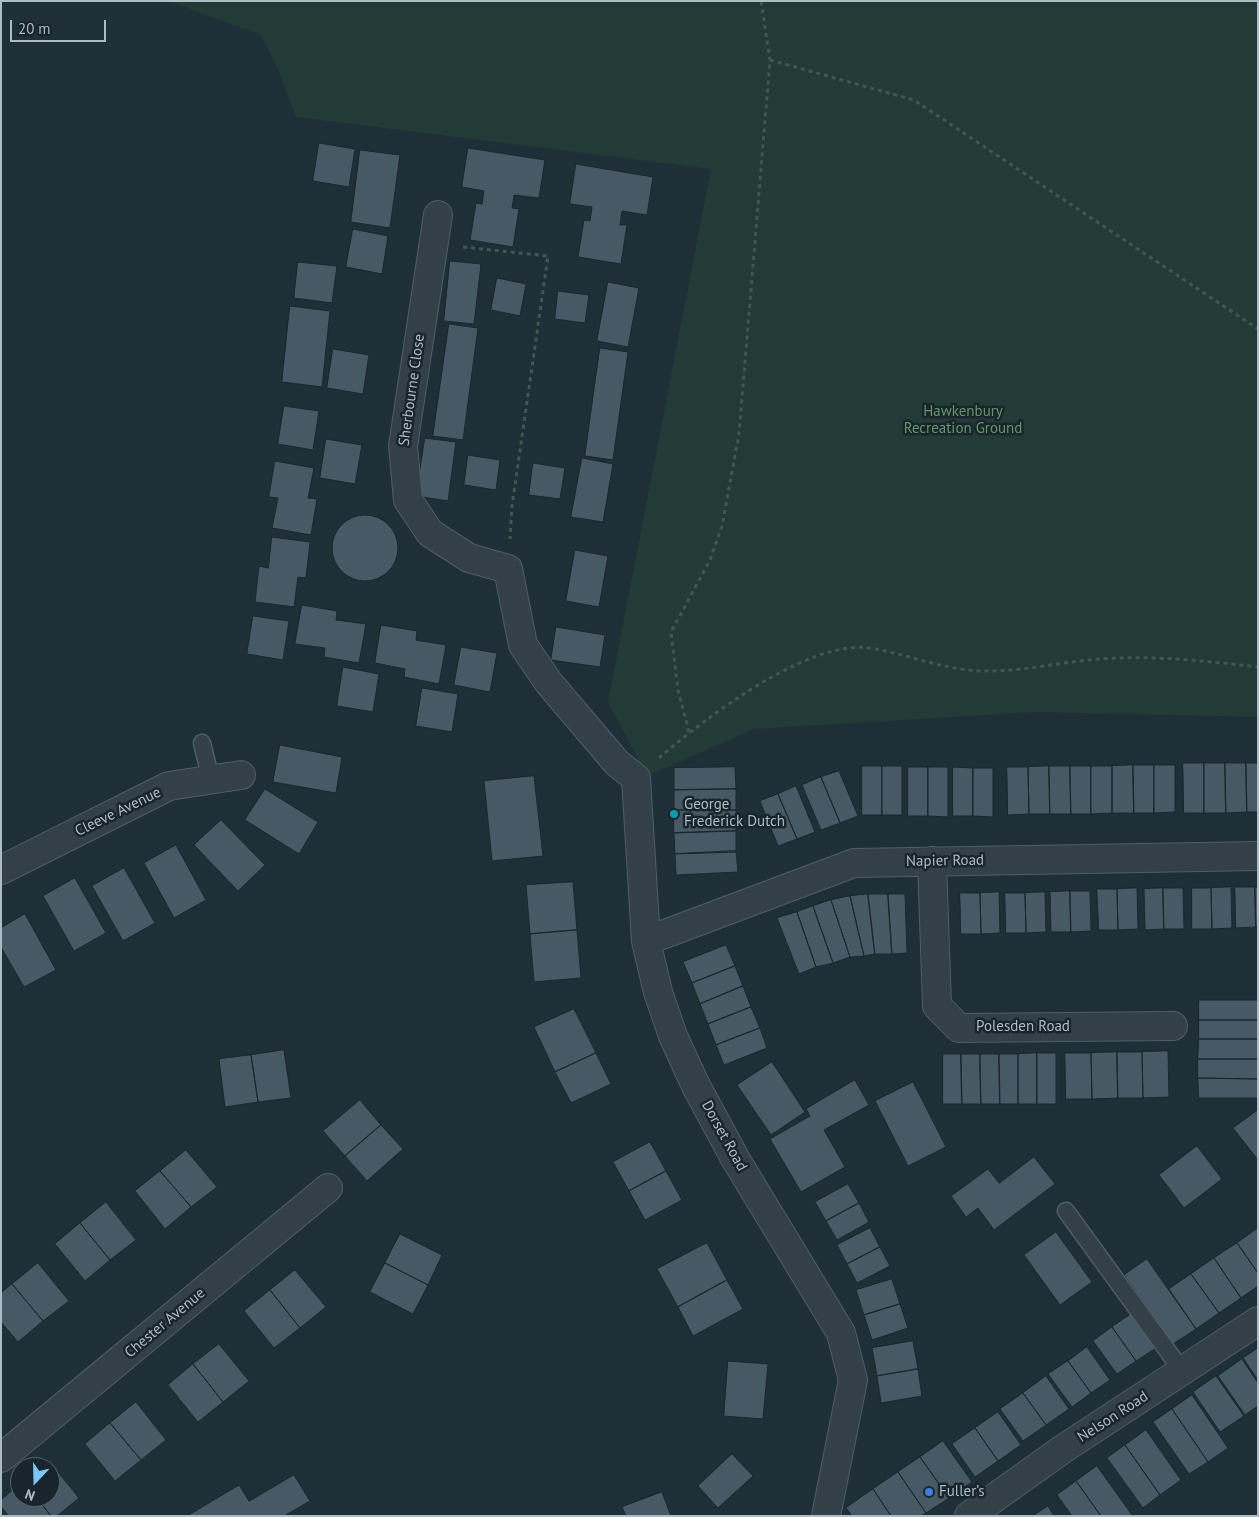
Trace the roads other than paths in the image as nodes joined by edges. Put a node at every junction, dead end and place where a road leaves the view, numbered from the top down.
1 (438, 215) dead end
2 (202, 743) dead end
3 (240, 775) dead end
4 (636, 778) joint
5 (211, 780) junction
6 (1258, 856) edge
7 (932, 861) junction
8 (1, 870) edge
9 (646, 941) junction
10 (1173, 1026) dead end
11 (328, 1188) dead end
12 (1066, 1211) dead end
13 (1258, 1321) edge
14 (1183, 1372) junction
15 (1, 1458) edge
16 (826, 1516) edge
17 (969, 1516) edge

1 - 4 street, Sherbourne Close
2 - 5 lane
3 - 5 street, Cleeve Avenue
4 - 9 street, Dorset Road
5 - 8 street, Cleeve Avenue
6 - 7 street, Napier Road
7 - 9 street, Napier Road
7 - 10 street, Polesden Road
9 - 16 street, Dorset Road
11 - 15 street, Chester Avenue
12 - 14 lane
13 - 14 street, Nelson Road
14 - 17 street, Nelson Road

